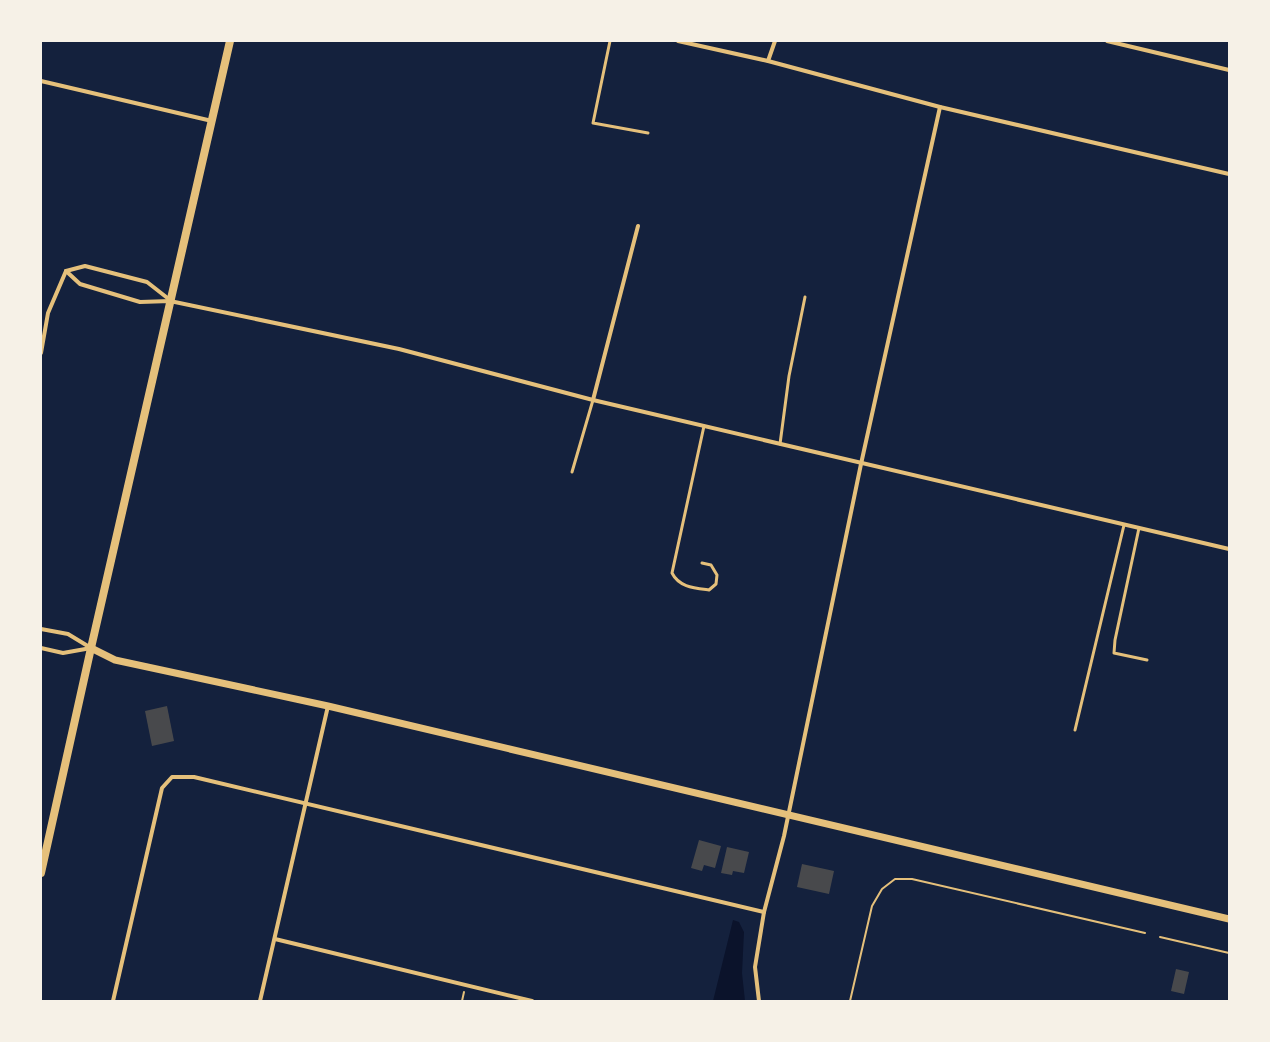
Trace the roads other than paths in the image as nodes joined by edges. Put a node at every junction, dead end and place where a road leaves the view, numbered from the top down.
1 (230, 41) edge
2 (610, 41) edge
3 (678, 41) edge
4 (775, 41) edge
5 (1107, 41) edge
6 (768, 61) junction
7 (1229, 70) edge
8 (41, 81) edge
9 (940, 108) junction
10 (212, 121) junction
11 (648, 134) dead end
12 (1229, 174) edge
13 (638, 226) dead end
14 (66, 271) junction
15 (805, 297) dead end
16 (170, 301) junction
17 (41, 353) edge
18 (593, 400) junction
19 (704, 426) junction
20 (780, 444) junction
21 (861, 464) junction
22 (572, 472) dead end
23 (1124, 525) junction
24 (1139, 528) junction
25 (1229, 549) edge
26 (702, 563) dead end
27 (41, 628) edge
28 (41, 648) edge
29 (91, 648) junction
30 (1147, 660) dead end
31 (328, 706) junction
32 (1075, 730) dead end
33 (306, 803) junction
34 (787, 816) junction
35 (41, 873) edge
36 (764, 912) junction
37 (1229, 919) edge
38 (275, 938) junction
39 (113, 1001) edge
40 (260, 1001) edge
41 (532, 1001) edge
42 (759, 1001) edge

1 - 10 main road
2 - 11 lane
3 - 6 street
4 - 6 street
5 - 7 street
6 - 9 street
8 - 10 street
9 - 12 street
9 - 21 street
10 - 16 main road
13 - 18 street
14 - 16 street
14 - 16 street
14 - 17 street
15 - 20 lane
16 - 18 street
16 - 29 main road
18 - 19 street
18 - 22 lane
19 - 20 street
19 - 26 lane
20 - 21 street
21 - 23 street
21 - 34 street
23 - 24 street
23 - 32 lane
24 - 25 street
24 - 30 lane
27 - 29 street
28 - 29 street
29 - 31 street
29 - 35 main road
31 - 33 street
31 - 34 street
33 - 36 street
33 - 38 street
33 - 39 street
34 - 36 street
34 - 37 street
36 - 42 street
38 - 40 street
38 - 41 street

